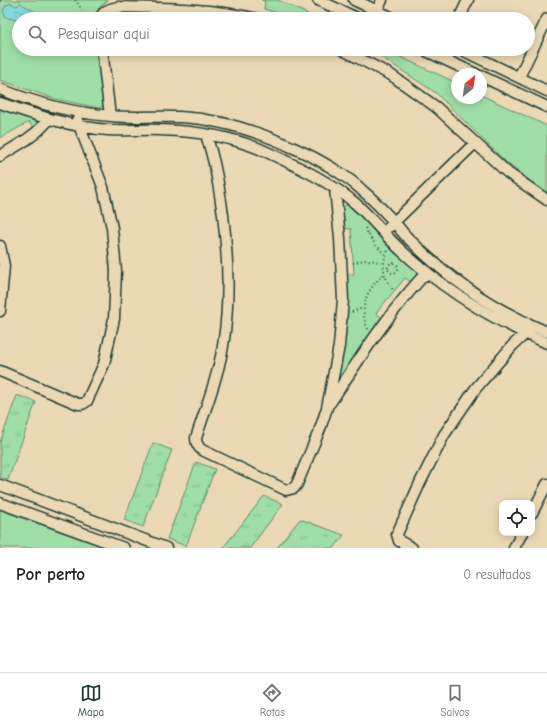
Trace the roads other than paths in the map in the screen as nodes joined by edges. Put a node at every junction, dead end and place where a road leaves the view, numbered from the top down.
1 (318, 0) edge
2 (354, 0) edge
3 (382, 0) edge
4 (468, 0) edge
5 (377, 11) joint
6 (103, 12) edge
7 (221, 12) edge
8 (343, 12) edge
9 (462, 12) edge
10 (547, 19) edge
11 (535, 45) edge
12 (103, 56) edge
13 (354, 56) edge
14 (447, 56) edge
15 (475, 56) edge
16 (530, 56) edge
17 (466, 68) edge
18 (520, 77) junction
19 (487, 79) edge
20 (0, 89) edge
21 (547, 91) edge
22 (0, 103) edge
23 (547, 107) edge
24 (74, 111) junction
25 (110, 116) junction
26 (49, 119) junction
27 (79, 125) junction
28 (206, 135) junction
29 (272, 138) junction
30 (475, 143) junction
31 (270, 153) junction
32 (0, 156) edge
33 (335, 188) junction
34 (547, 200) edge
35 (394, 222) junction
36 (384, 233) junction
37 (0, 246) edge
38 (427, 272) junction
39 (0, 311) edge
40 (528, 330) junction
41 (547, 332) edge
42 (547, 344) edge
43 (0, 371) edge
44 (327, 408) junction
45 (547, 484) edge
46 (0, 485) edge
47 (0, 503) edge
48 (535, 507) edge
49 (520, 536) edge
50 (124, 548) edge
51 (166, 548) edge
52 (412, 548) edge
53 (514, 548) edge

1 - 8 street
2 - 5 street
3 - 5 street
4 - 9 street
6 - 7 street
10 - 11 street
12 - 25 street
13 - 30 street
14 - 17 street
15 - 18 street
16 - 18 street
18 - 21 street
19 - 23 street
20 - 24 street
22 - 26 street
24 - 25 street
24 - 27 street
25 - 29 street
26 - 27 street
26 - 32 street
27 - 28 street
27 - 43 street
28 - 31 street
28 - 44 street
29 - 31 street
29 - 35 street
30 - 34 street
30 - 35 street
31 - 33 street
33 - 36 street
33 - 44 street
35 - 36 street
35 - 40 street
36 - 38 street
37 - 39 street
38 - 40 street
38 - 44 street
40 - 41 street
40 - 42 street
40 - 52 street
45 - 48 street
46 - 51 street
47 - 50 street
49 - 53 street

